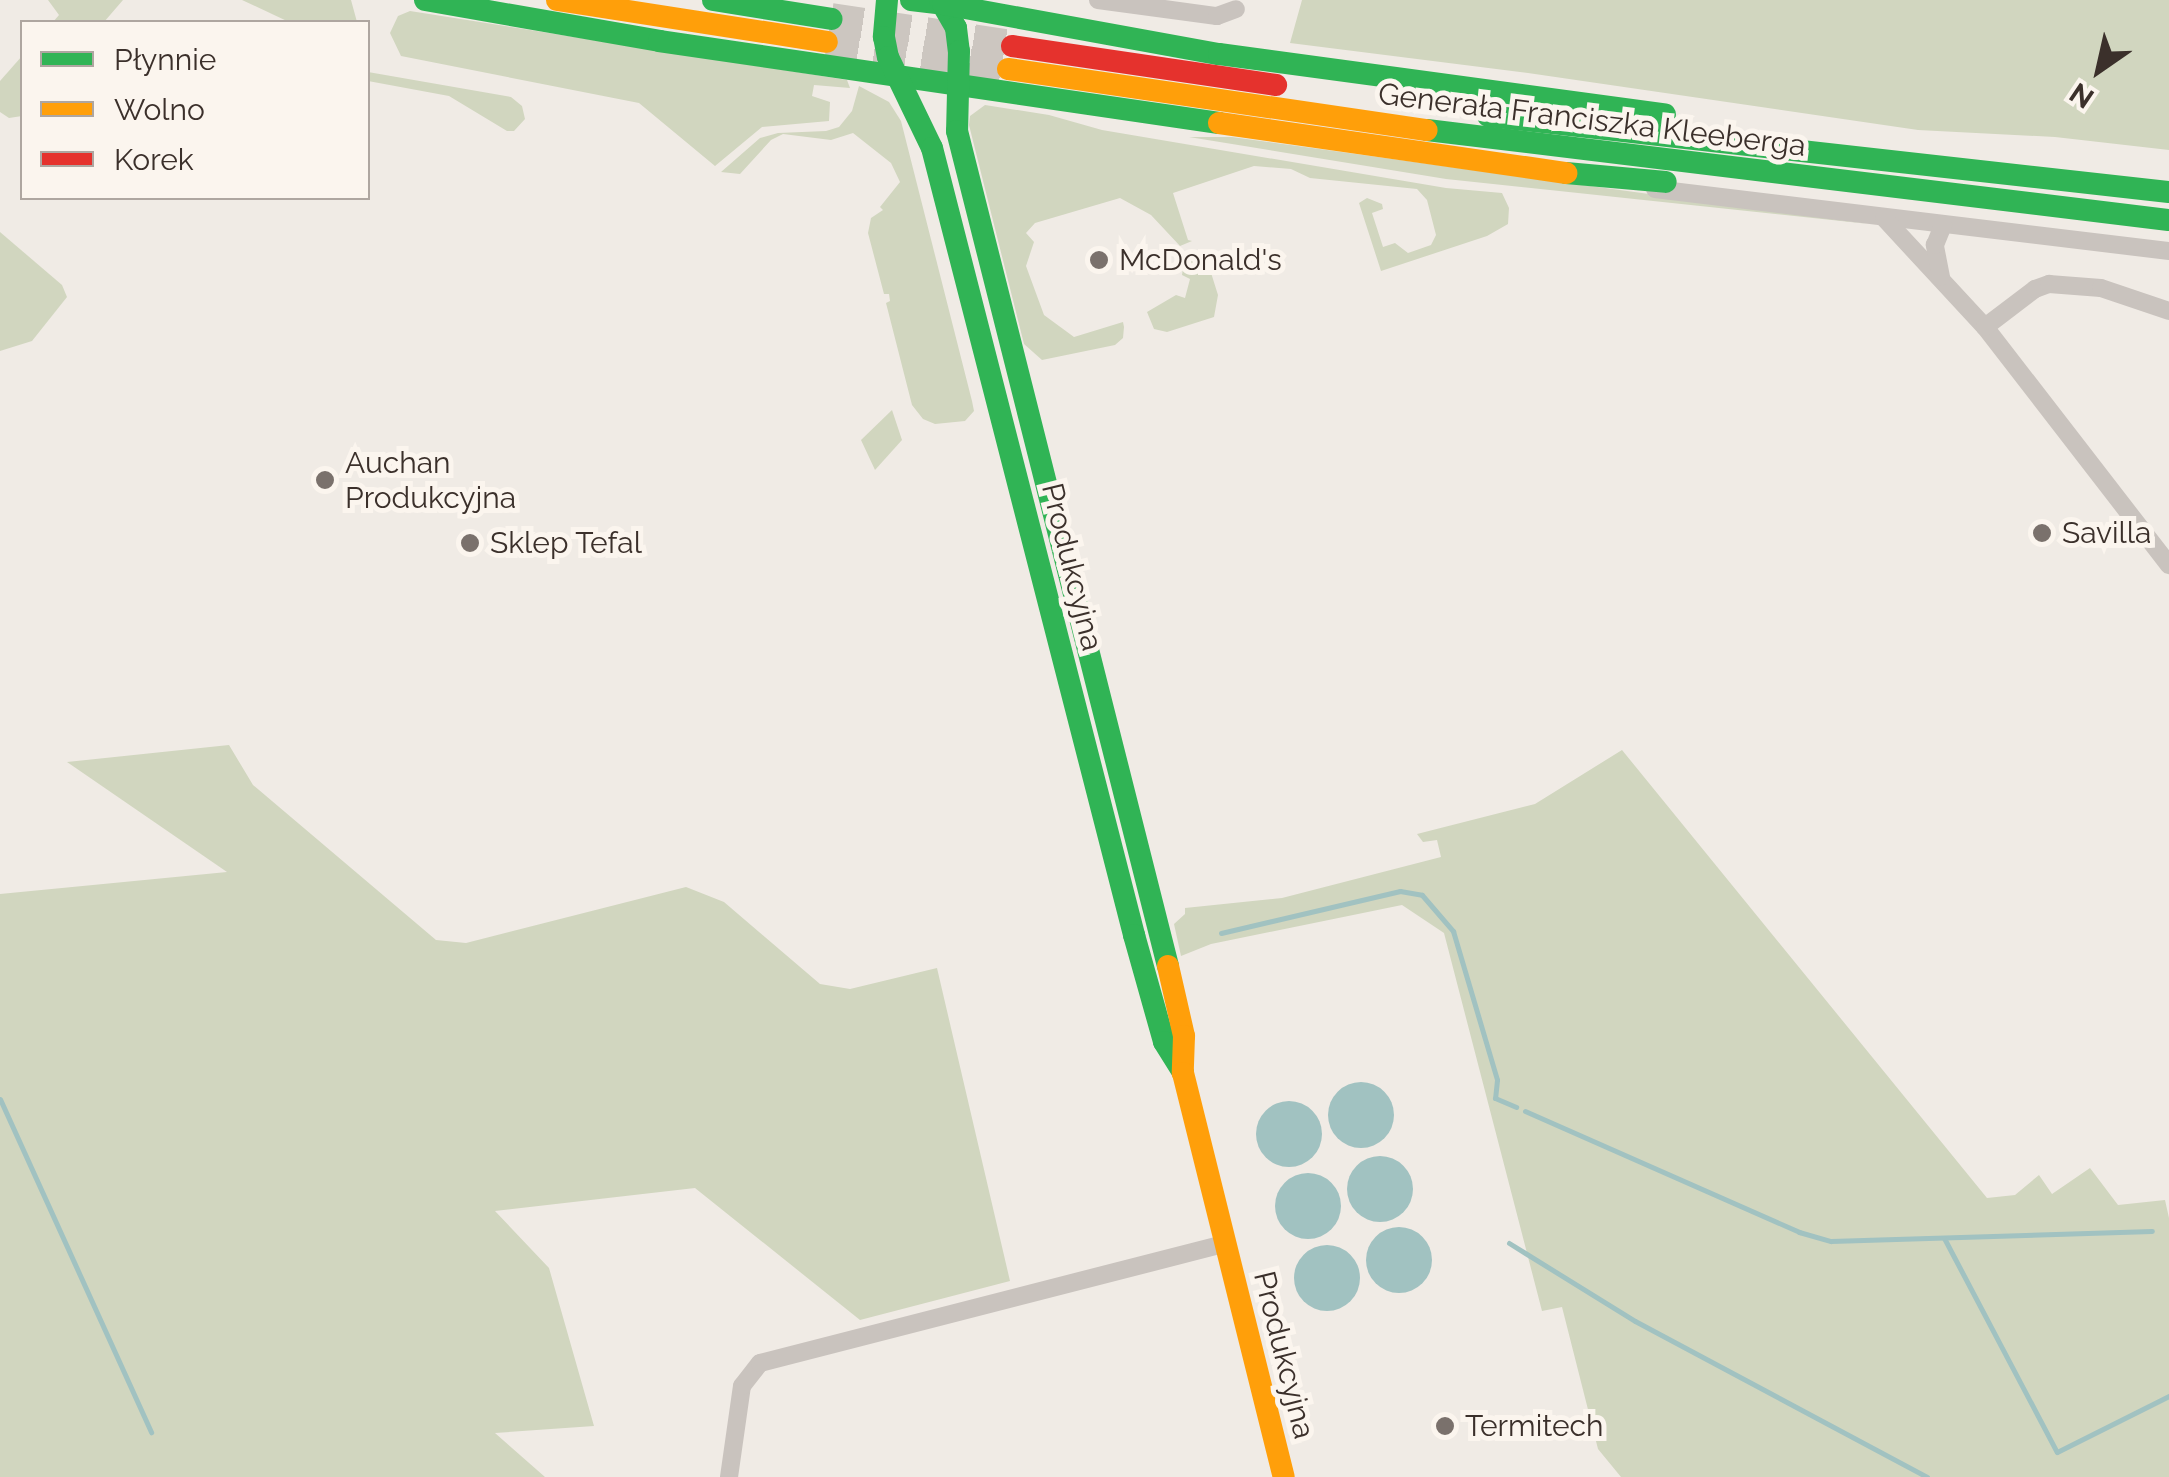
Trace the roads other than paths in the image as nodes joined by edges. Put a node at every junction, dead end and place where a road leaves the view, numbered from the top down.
1 (426, 0) edge
2 (557, 0) edge
3 (713, 0) edge
4 (887, 0) edge
5 (911, 0) edge
6 (1098, 0) edge
7 (941, 2) edge
8 (1236, 9) dead end
9 (1012, 46) tunnel mouth
10 (1008, 69) tunnel mouth
11 (898, 77) junction
12 (958, 85) junction
13 (1840, 154) junction
14 (1566, 173) junction
15 (2169, 178) edge
16 (2078, 182) junction
17 (1892, 189) junction
18 (2169, 192) edge
19 (2086, 211) junction
20 (1884, 218) junction
21 (2169, 220) edge
22 (1943, 225) junction
23 (2169, 230) edge
24 (2169, 251) edge
25 (1942, 277) junction
26 (2169, 311) edge
27 (1985, 327) junction
28 (2169, 565) edge
29 (1153, 901) junction
30 (1127, 904) junction
31 (1183, 1073) junction
32 (1225, 1244) junction
33 (729, 1477) edge
34 (1284, 1477) edge

1 - 11 main road
2 - 3 main road
4 - 11 main road, Produkcyjna
5 - 7 main road
6 - 8 street
7 - 12 main road, Produkcyjna
7 - 13 main road
9 - 13 main road, Generała Franciszka Kleeberga
10 - 17 main road, Generała Franciszka Kleeberga
11 - 12 main road
11 - 30 main road, Produkcyjna
12 - 14 main road
12 - 29 main road, Produkcyjna
13 - 16 main road, Generała Franciszka Kleeberga
14 - 17 main road
14 - 20 street
15 - 16 main road
16 - 18 main road, Generała Franciszka Kleeberga
17 - 19 main road, Generała Franciszka Kleeberga
19 - 21 main road, Generała Franciszka Kleeberga
19 - 23 main road
20 - 22 street
20 - 25 street
22 - 24 street
22 - 25 street
25 - 27 street
26 - 27 street
27 - 28 street
29 - 30 main road
29 - 31 main road, Produkcyjna
30 - 31 main road, Produkcyjna
31 - 32 main road, Produkcyjna
32 - 33 street
32 - 34 main road, Produkcyjna

